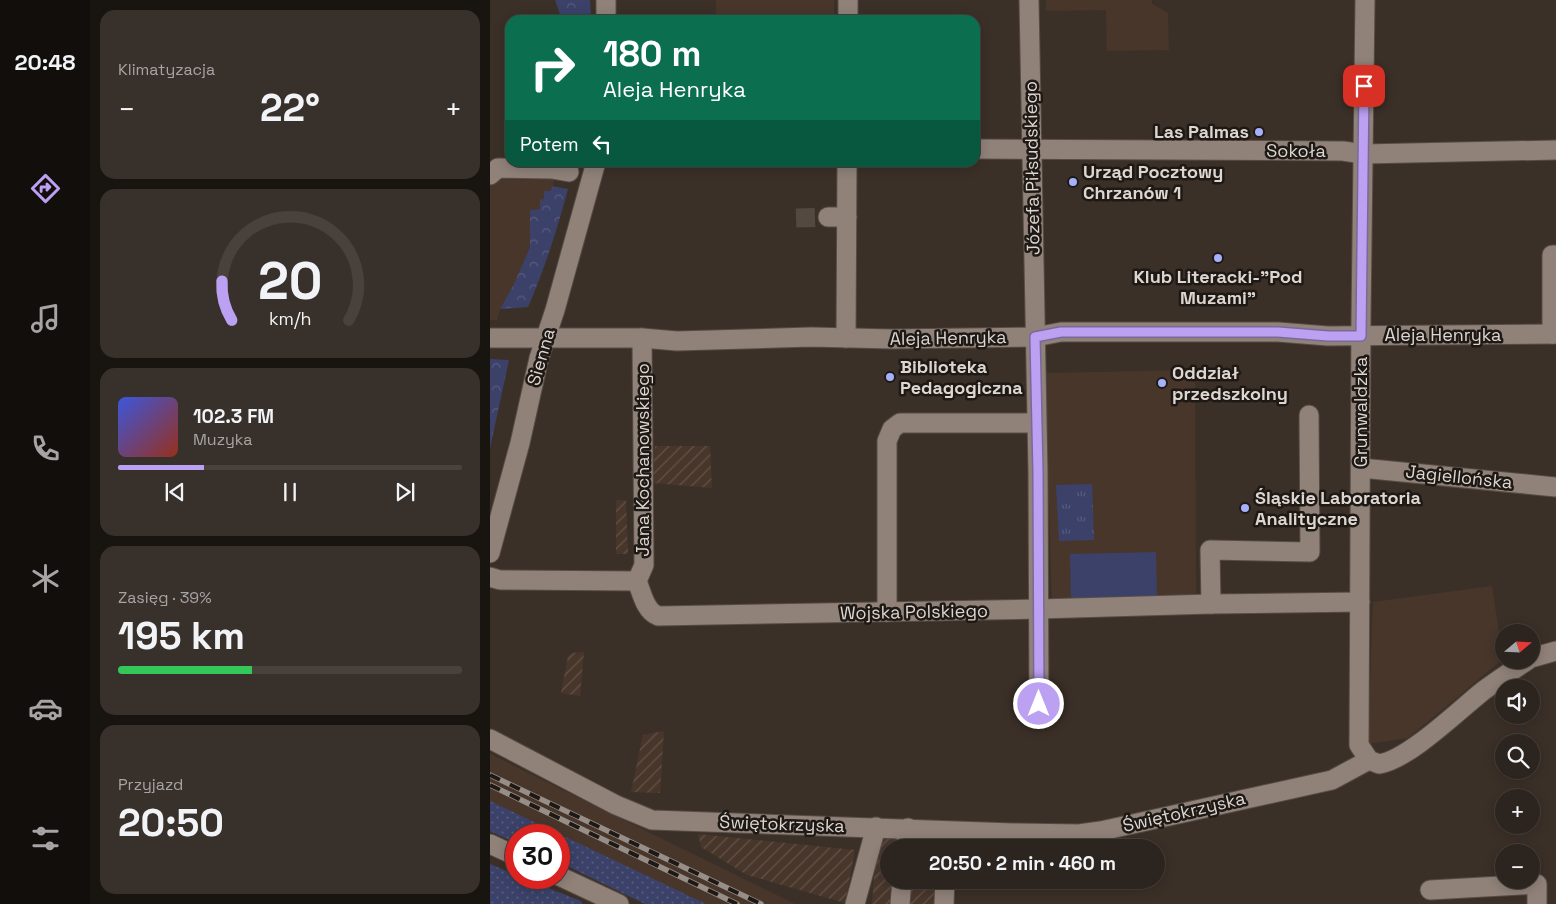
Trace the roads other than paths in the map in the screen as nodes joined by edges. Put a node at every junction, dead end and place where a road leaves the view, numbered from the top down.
1 (606, 0) edge
2 (848, 0) edge
3 (1029, 0) edge
4 (1365, 0) edge
5 (606, 15) edge
6 (848, 15) edge
7 (1032, 149) junction
8 (980, 150) edge
9 (1556, 150) edge
10 (1363, 154) junction
11 (595, 167) edge
12 (848, 167) edge
13 (569, 172) dead end
14 (490, 175) edge
15 (828, 217) tunnel mouth
16 (847, 217) junction
17 (1556, 255) edge
18 (1554, 334) edge
19 (1361, 336) junction
20 (546, 337) junction
21 (1035, 337) junction
22 (490, 338) edge
23 (642, 338) junction
24 (846, 338) junction
25 (1309, 415) dead end
26 (1036, 422) junction
27 (1361, 468) junction
28 (1556, 487) edge
29 (490, 553) edge
30 (490, 577) edge
31 (637, 582) junction
32 (1360, 602) junction
33 (1211, 604) junction
34 (1039, 610) junction
35 (887, 612) junction
36 (1556, 651) edge
37 (1540, 655) edge
38 (1514, 669) edge
39 (1039, 704) dead end
40 (490, 739) edge
41 (1369, 760) junction
42 (876, 827) junction
43 (908, 828) junction
44 (906, 839) edge
45 (946, 839) edge
46 (490, 844) edge
47 (505, 851) edge
48 (570, 882) edge
49 (901, 889) edge
50 (945, 889) edge
51 (1430, 890) dead end
52 (610, 902) edge
53 (855, 904) edge
54 (900, 904) edge
55 (944, 904) edge
56 (1537, 904) edge

1 - 5 street
2 - 6 street
3 - 7 street, Józefa Piłsudskiego
4 - 10 street, Grunwaldzka
7 - 8 street, Sokoła
7 - 10 street, Sokoła
7 - 21 street, Józefa Piłsudskiego
9 - 10 street, Sokoła
10 - 19 street, Grunwaldzka
11 - 20 street, Sienna
12 - 16 street
13 - 14 street
15 - 16 street
16 - 24 street
17 - 18 street
18 - 19 street, Aleja Henryka
19 - 21 street, Aleja Henryka
19 - 27 street, Grunwaldzka
20 - 22 street, Aleja Henryka
20 - 23 street, Aleja Henryka
20 - 29 street, Sienna
21 - 24 street, Aleja Henryka
21 - 26 street, Józefa Piłsudskiego
23 - 24 street, Aleja Henryka
23 - 31 street, Jana Kochanowskiego
25 - 33 street
26 - 34 street, Józefa Piłsudskiego
26 - 35 street
27 - 28 street, Jagiellońska
27 - 32 street, Grunwaldzka
30 - 31 street
31 - 35 street, Wojska Polskiego
32 - 33 street, Wojska Polskiego
32 - 41 street, Grunwaldzka
33 - 34 street, Wojska Polskiego
34 - 35 street, Wojska Polskiego
34 - 39 street, Józefa Piłsudskiego
36 - 37 street
38 - 41 street, Świętokrzyska
40 - 42 street, Świętokrzyska
41 - 45 street, Świętokrzyska
42 - 43 street, Świętokrzyska
42 - 53 street
43 - 44 street
43 - 45 street, Świętokrzyska
46 - 47 street
48 - 52 street
49 - 54 street
50 - 55 street
51 - 56 street

